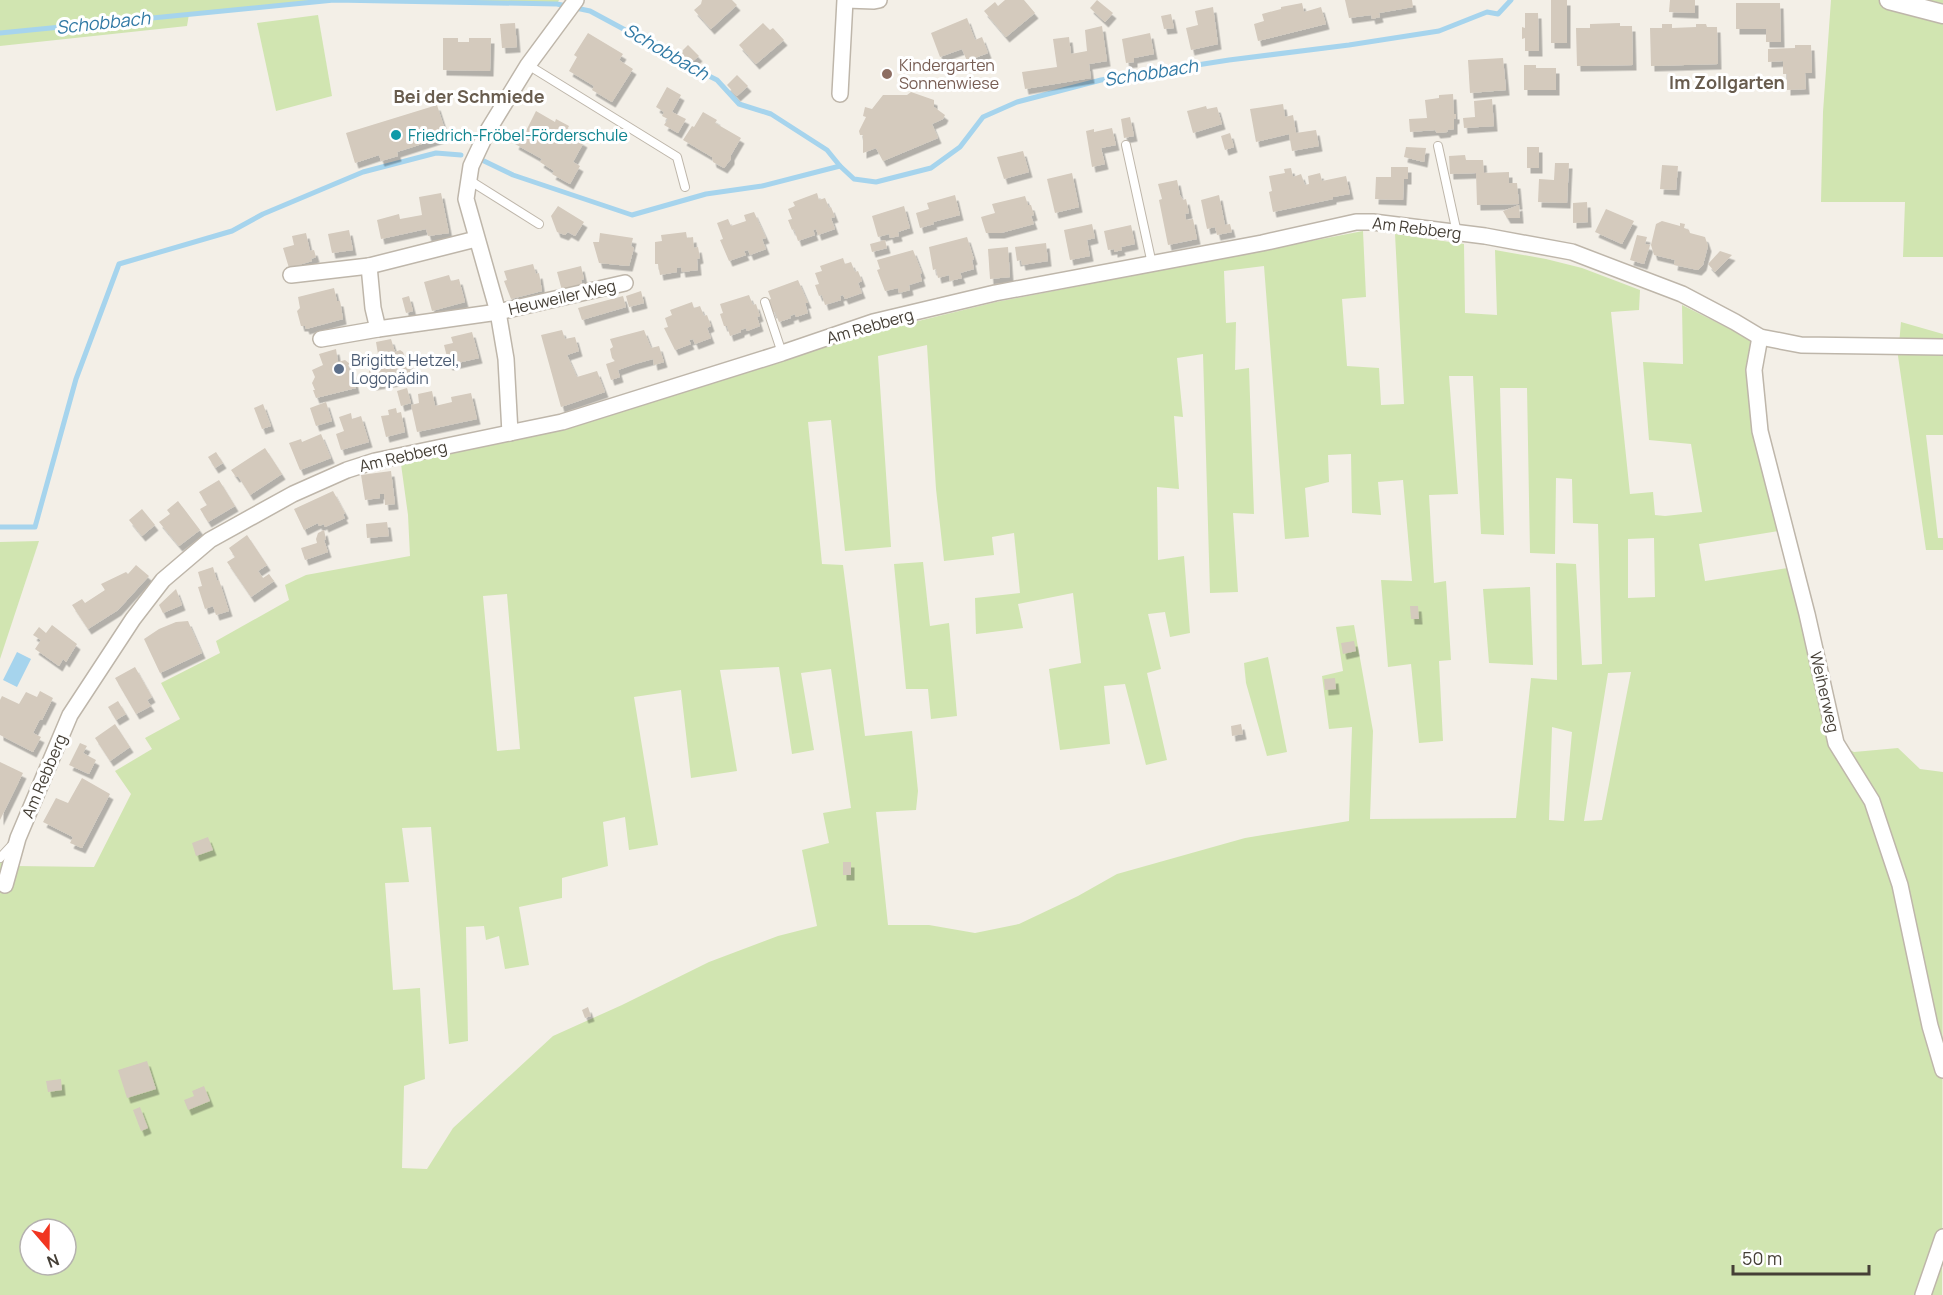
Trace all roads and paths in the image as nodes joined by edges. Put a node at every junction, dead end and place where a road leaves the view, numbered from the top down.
1 (576, 0) edge
2 (845, 0) edge
3 (879, 0) edge
4 (1889, 0) edge
5 (1943, 14) edge
6 (528, 64) junction
7 (840, 94) dead end
8 (1126, 145) dead end
9 (1438, 146) dead end
10 (469, 180) junction
11 (685, 187) dead end
12 (539, 224) dead end
13 (1457, 233) junction
14 (476, 239) junction
15 (1152, 264) junction
16 (369, 266) junction
17 (291, 275) dead end
18 (625, 283) dead end
19 (765, 302) dead end
20 (498, 312) junction
21 (378, 329) junction
22 (1760, 337) junction
23 (321, 339) dead end
24 (1943, 347) edge
25 (782, 353) junction
26 (510, 433) junction
27 (18, 838) junction
28 (0, 858) edge
29 (5, 885) dead end
30 (1943, 1070) edge
31 (1943, 1237) edge
32 (1923, 1295) edge

1 - 6 street, Heuweiler Weg
2 - 3 street
2 - 7 street
4 - 5 street
6 - 10 street, Heuweiler Weg
6 - 11 lane
8 - 15 lane
9 - 13 lane
10 - 12 lane
10 - 14 street, Heuweiler Weg
13 - 15 street, Am Rebberg
13 - 22 street, Am Rebberg
14 - 16 street
14 - 20 street, Heuweiler Weg
15 - 25 street, Am Rebberg
16 - 17 street
16 - 21 street
18 - 20 street, Heuweiler Weg
19 - 25 lane
20 - 21 street, Heuweiler Weg
20 - 26 street, Heuweiler Weg
21 - 23 street, Heuweiler Weg
22 - 24 street, Am Rebberg
22 - 30 street, Weiherweg
25 - 26 street, Am Rebberg
26 - 27 street, Am Rebberg
27 - 28 lane
27 - 29 street, Am Rebberg
31 - 32 street

